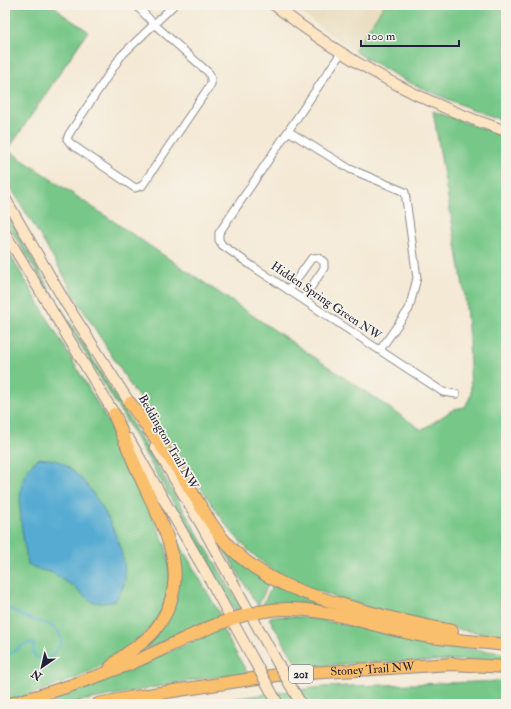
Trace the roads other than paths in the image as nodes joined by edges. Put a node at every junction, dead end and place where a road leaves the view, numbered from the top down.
1 (136, 5) edge
2 (174, 5) edge
3 (274, 5) edge
4 (154, 24) junction
5 (341, 53) junction
6 (288, 131) junction
7 (506, 131) edge
8 (5, 198) edge
9 (5, 233) edge
10 (289, 290) junction
11 (303, 299) junction
12 (380, 350) junction
13 (456, 394) dead end
14 (130, 403) junction
15 (114, 414) junction
16 (251, 614) junction
17 (231, 620) junction
18 (506, 642) edge
19 (506, 645) edge
20 (506, 667) edge
21 (106, 672) junction
22 (10, 704) edge
23 (98, 704) edge
24 (278, 704) edge
25 (301, 704) edge

1 - 4 street
2 - 4 street
3 - 5 main road
4 - 4 street
5 - 6 street, Hidden Spring Green NW
5 - 7 main road
6 - 10 street, Hidden Spring Green NW
6 - 12 street, Hidden Spring Green NW
8 - 14 main road, Beddington Trail NW
9 - 15 main road
10 - 11 street, Hidden Spring Green NW
10 - 11 street
11 - 12 street, Hidden Spring Green NW
12 - 13 street
14 - 16 main road, Beddington Trail NW
14 - 18 highway
15 - 17 main road
15 - 21 highway
16 - 17 highway
16 - 19 highway
16 - 25 main road, Beddington Trail NW, bridge
17 - 21 highway
17 - 24 main road, bridge
20 - 23 highway, Stoney Trail NW / 201
21 - 22 highway

